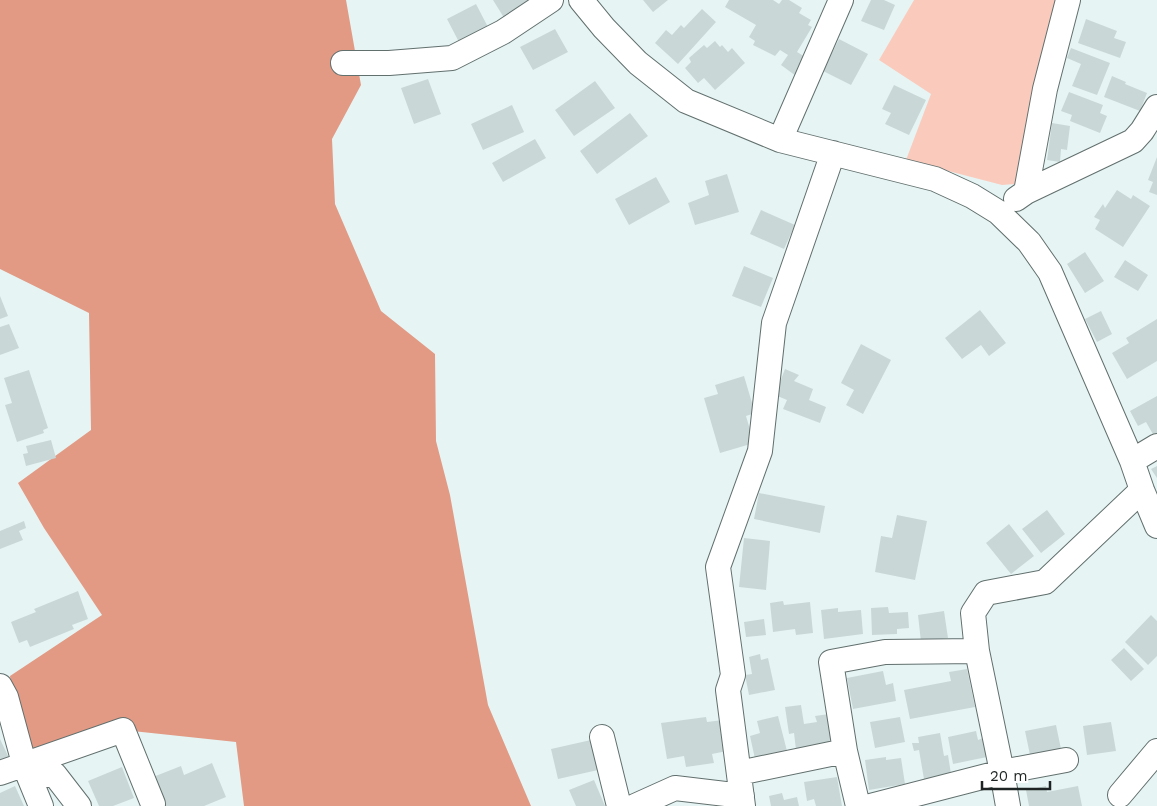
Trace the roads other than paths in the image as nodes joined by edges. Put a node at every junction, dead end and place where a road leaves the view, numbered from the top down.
1 (551, 0) edge
2 (581, 0) edge
3 (841, 0) edge
4 (1068, 0) edge
5 (343, 63) dead end
6 (1157, 107) edge
7 (780, 140) junction
8 (1133, 140) junction
9 (1157, 145) edge
10 (833, 153) junction
11 (1026, 192) junction
12 (998, 212) junction
13 (1157, 446) edge
14 (1132, 461) junction
15 (1142, 490) junction
16 (1157, 526) edge
17 (977, 651) junction
18 (0, 686) edge
19 (602, 737) dead end
20 (845, 751) junction
21 (1157, 751) edge
22 (1066, 760) dead end
23 (26, 769) junction
24 (1002, 772) junction
25 (0, 773) edge
26 (741, 792) edge
27 (1120, 794) dead end
28 (153, 804) dead end
29 (41, 806) edge
30 (78, 806) edge
31 (619, 806) edge
32 (635, 806) edge
33 (858, 806) edge
34 (870, 806) edge
35 (1008, 806) edge

1 - 5 street
2 - 7 street
3 - 7 street
4 - 11 street
6 - 8 street
7 - 10 street
8 - 9 street
8 - 11 street
10 - 12 street
10 - 26 street
11 - 12 street
12 - 14 street
13 - 14 street
14 - 15 street
15 - 16 street
15 - 17 street
17 - 20 street
17 - 24 street
18 - 23 street
19 - 31 street
20 - 26 street
20 - 33 street
21 - 27 street
22 - 24 street
23 - 25 street
23 - 28 street
23 - 29 street
23 - 30 street
24 - 34 street
24 - 35 street
26 - 32 street

